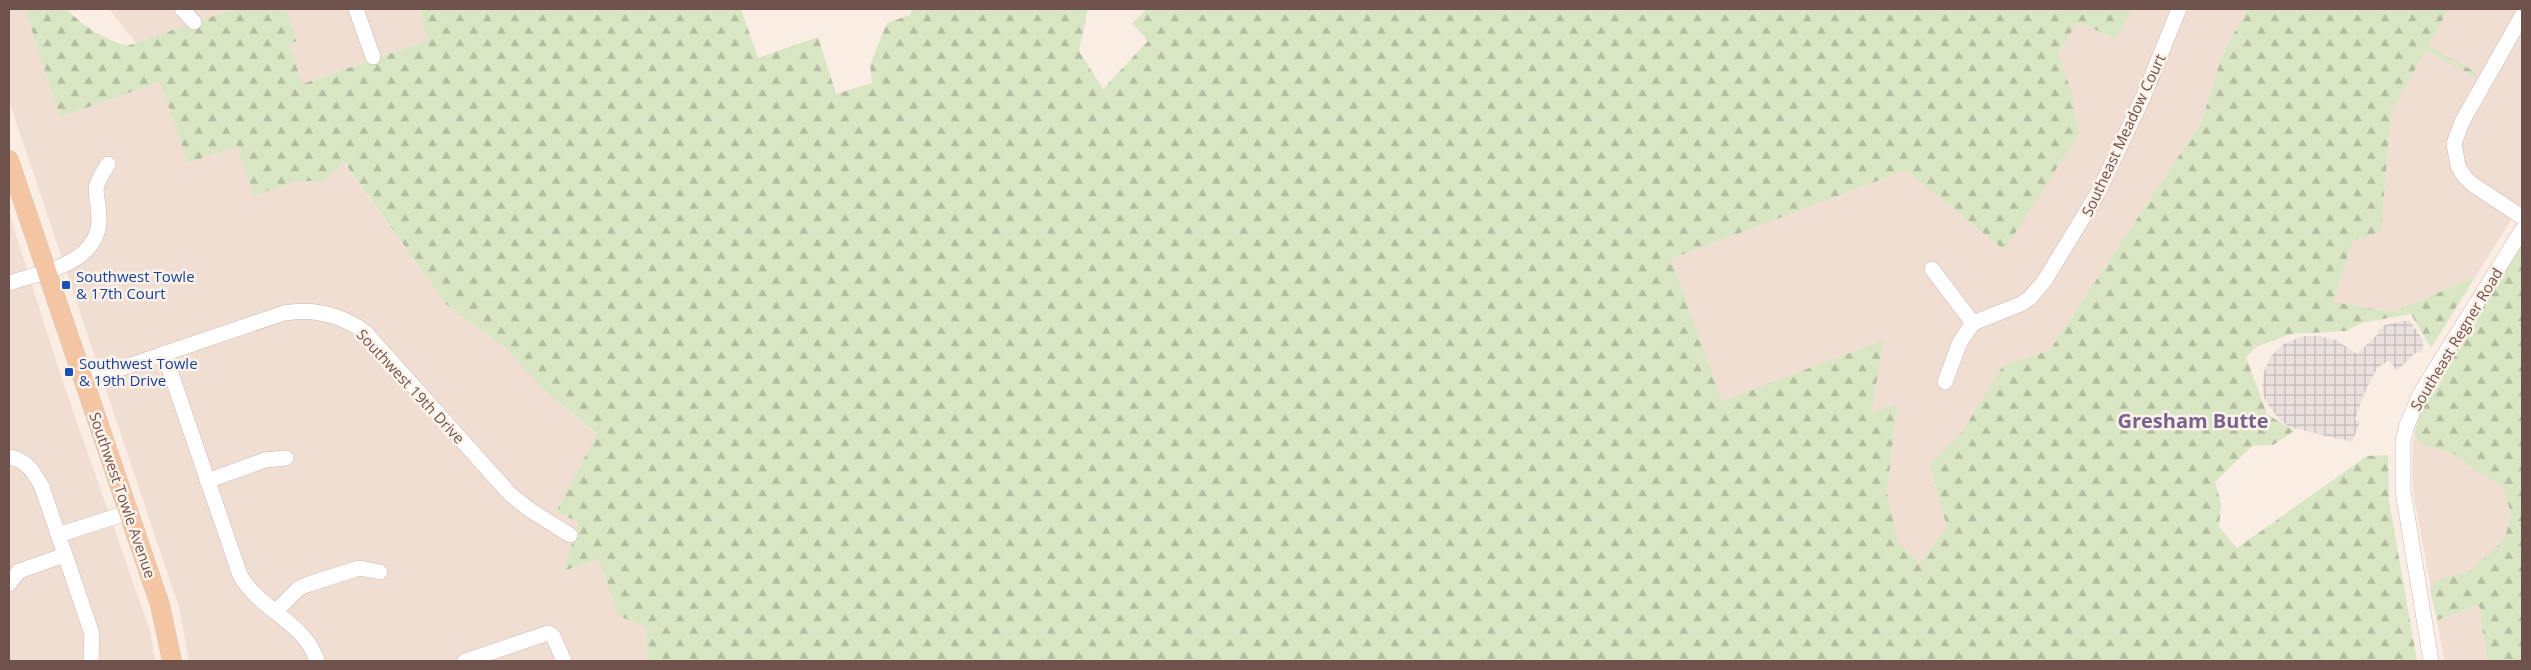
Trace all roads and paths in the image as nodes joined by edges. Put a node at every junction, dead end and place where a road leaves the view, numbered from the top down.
1 (182, 9) edge
2 (356, 9) edge
3 (2179, 9) edge
4 (2522, 16) edge
5 (194, 22) dead end
6 (373, 57) dead end
7 (9, 160) edge
8 (108, 164) dead end
9 (2522, 217) edge
10 (2522, 230) edge
11 (1932, 269) dead end
12 (46, 270) junction
13 (9, 283) edge
14 (1973, 323) junction
15 (164, 353) junction
16 (84, 381) junction
17 (1945, 382) dead end
18 (15, 458) edge
19 (286, 458) dead end
20 (207, 481) junction
21 (129, 512) junction
22 (58, 535) junction
23 (570, 535) dead end
24 (65, 555) junction
25 (380, 572) dead end
26 (9, 584) edge
27 (275, 612) junction
28 (92, 659) edge
29 (172, 661) edge
30 (317, 661) edge
31 (465, 661) edge
32 (564, 661) edge
33 (2431, 661) edge

1 - 5 street
2 - 6 street
3 - 14 street, Southeast Meadow Court
4 - 9 street
7 - 12 main road, Southwest Towle Avenue
8 - 12 street
10 - 33 street, Southeast Regner Road
11 - 14 street
12 - 13 street
12 - 16 main road, Southwest Towle Avenue
14 - 17 street
15 - 16 street, Southwest 19th Drive
15 - 20 street
15 - 23 street, Southwest 19th Drive
16 - 21 main road, Southwest Towle Avenue
18 - 22 street
19 - 20 street
20 - 27 street
21 - 22 street
21 - 29 main road, Southwest Towle Avenue
22 - 24 street
24 - 26 street
24 - 28 street
25 - 27 street
27 - 30 street
31 - 32 street

